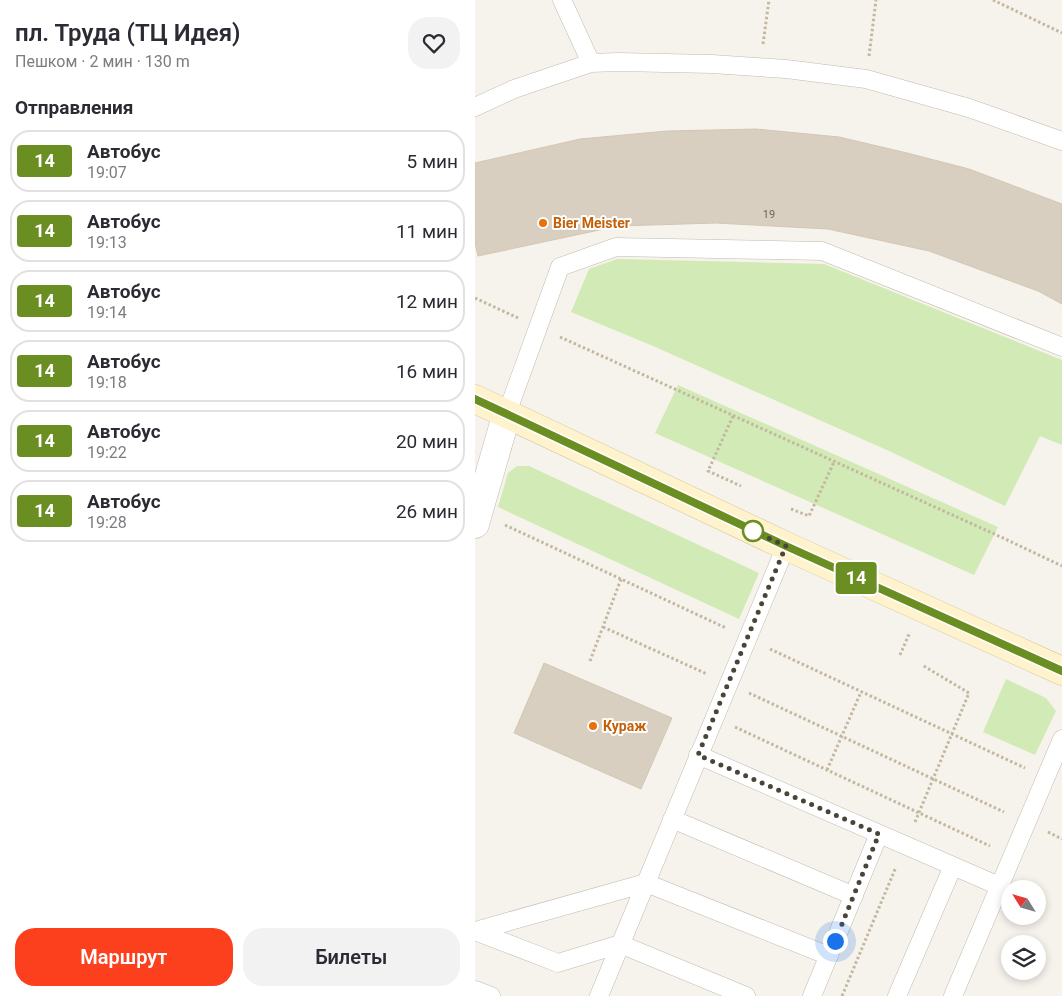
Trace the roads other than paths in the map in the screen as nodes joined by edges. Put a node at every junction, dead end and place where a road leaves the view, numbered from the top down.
1 (562, 0) edge
2 (591, 63) junction
3 (475, 107) edge
4 (1062, 141) edge
5 (1062, 347) edge
6 (475, 399) edge
7 (507, 414) junction
8 (475, 524) edge
9 (786, 546) junction
10 (1062, 671) edge
11 (1062, 739) edge
12 (698, 755) junction
13 (672, 819) junction
14 (879, 834) junction
15 (953, 866) junction
16 (646, 883) junction
17 (999, 886) junction
18 (854, 896) junction
19 (475, 931) edge
20 (620, 944) junction
21 (829, 956) junction
22 (475, 990) edge
23 (491, 996) edge
24 (599, 996) edge
25 (745, 996) edge
26 (812, 996) edge
27 (897, 996) edge
28 (953, 996) edge

1 - 2 lane
2 - 3 lane
2 - 4 lane
5 - 7 lane
6 - 7 street
7 - 8 street
7 - 9 street
9 - 10 street
9 - 12 lane
11 - 17 lane
12 - 13 lane
12 - 14 lane
13 - 16 lane
13 - 18 lane
14 - 15 lane
14 - 18 lane
15 - 17 lane
15 - 27 lane
16 - 19 lane
16 - 20 lane
16 - 21 lane
17 - 28 lane
18 - 21 lane
19 - 20 lane
20 - 24 lane
20 - 25 lane
21 - 26 lane
22 - 23 lane

